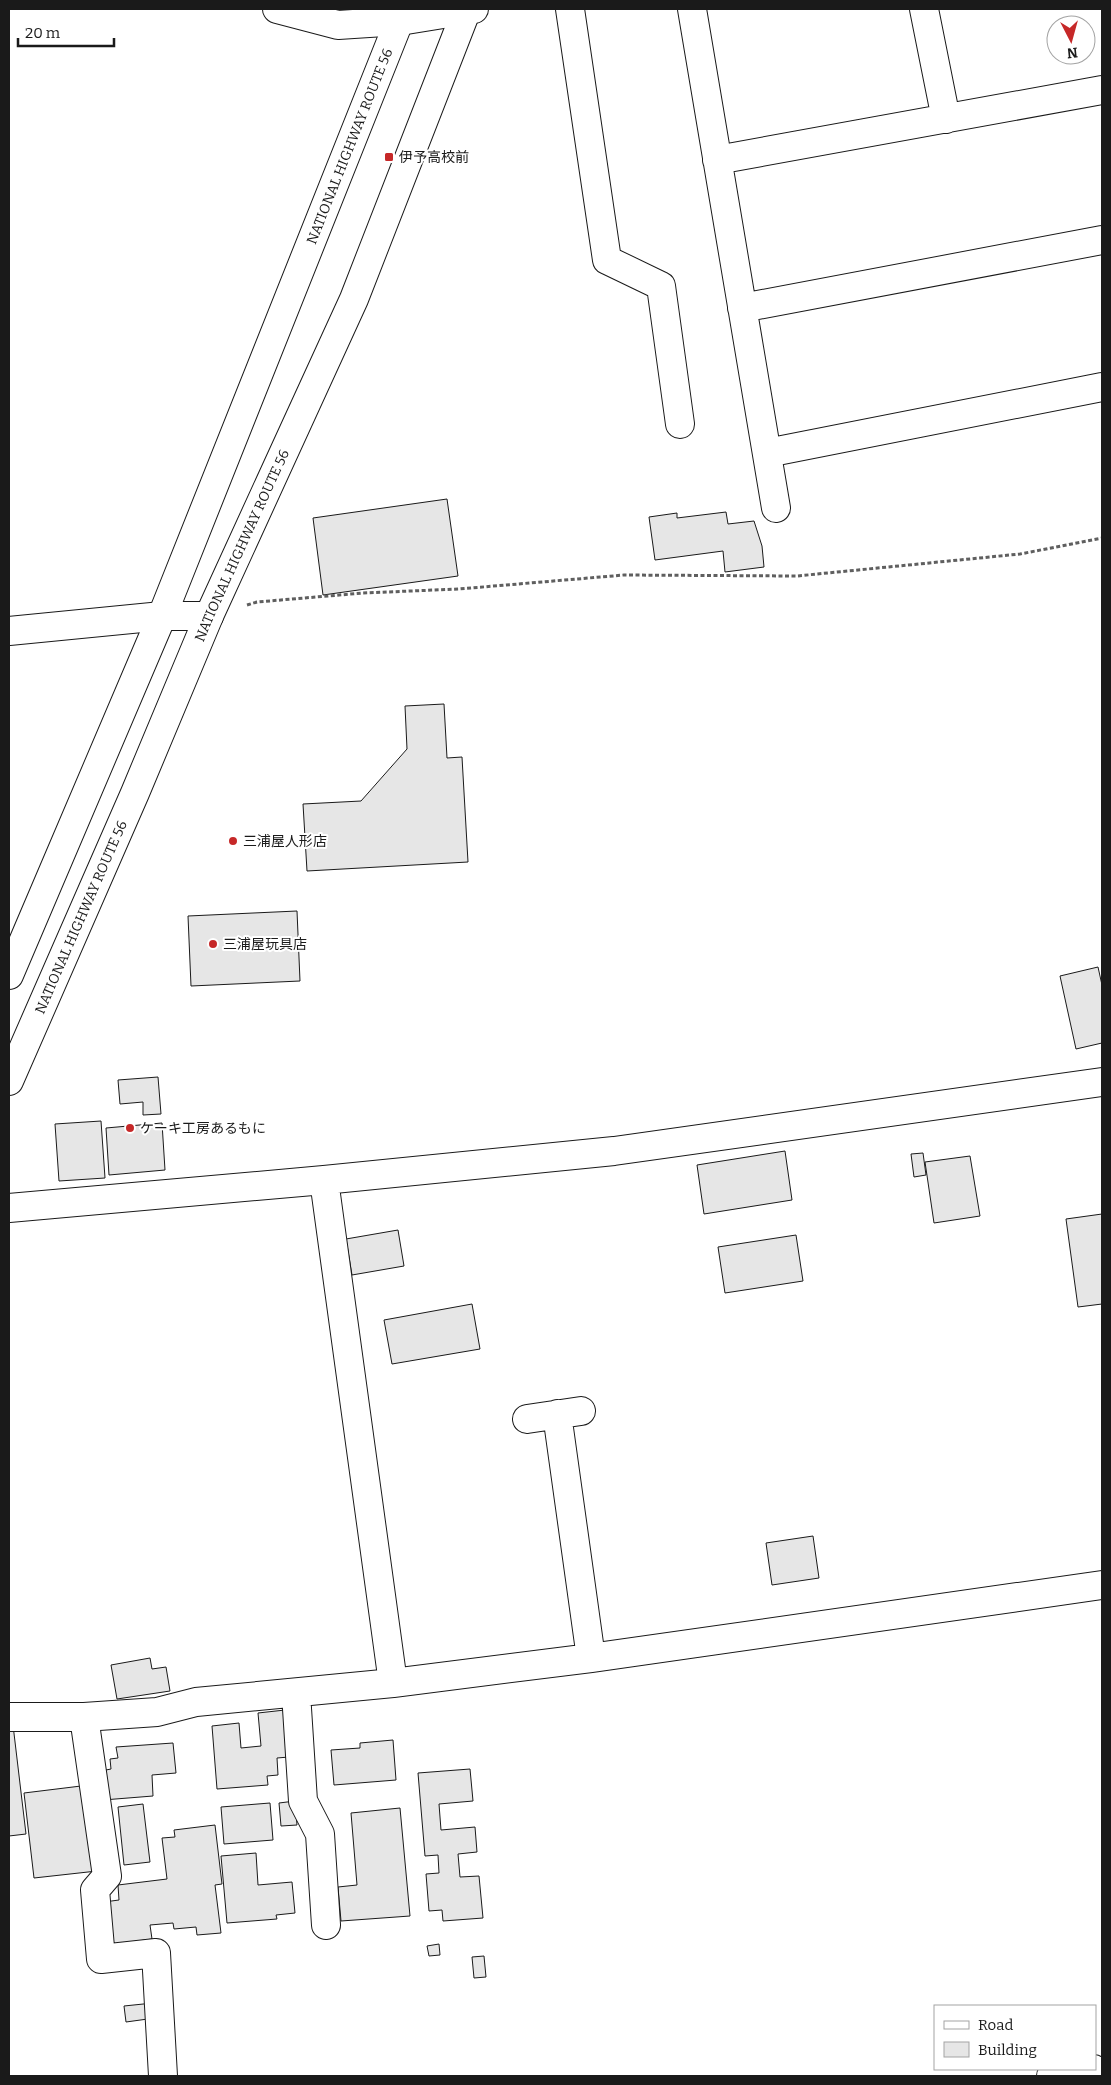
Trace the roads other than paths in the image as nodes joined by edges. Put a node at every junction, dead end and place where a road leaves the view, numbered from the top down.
1 (277, 9) edge
2 (470, 9) edge
3 (570, 9) edge
4 (692, 9) edge
5 (924, 9) edge
6 (402, 15) edge
7 (1102, 90) edge
8 (946, 119) junction
9 (717, 160) junction
10 (1102, 240) edge
11 (742, 308) junction
12 (1102, 387) edge
13 (680, 424) dead end
14 (767, 453) junction
15 (776, 508) dead end
16 (162, 616) junction
17 (209, 616) junction
18 (9, 631) edge
19 (9, 975) edge
20 (9, 1081) edge
21 (1102, 1082) edge
22 (324, 1180) junction
23 (9, 1208) edge
24 (527, 1418) dead end
25 (1102, 1585) edge
26 (591, 1658) junction
27 (393, 1683) junction
28 (296, 1692) junction
29 (9, 1717) edge
30 (84, 1718) junction
31 (326, 1925) dead end
32 (1089, 2070) edge
33 (163, 2076) edge
34 (1051, 2076) edge

1 - 6 main road
2 - 6 main road
2 - 17 main road, NATIONAL HIGHWAY ROUTE 56
3 - 13 main road
4 - 9 main road
5 - 8 main road
6 - 16 main road, NATIONAL HIGHWAY ROUTE 56
7 - 8 main road
8 - 9 main road
9 - 11 main road
10 - 11 main road
11 - 14 main road
12 - 14 main road
14 - 15 main road
16 - 17 main road
16 - 18 main road
16 - 19 main road, NATIONAL HIGHWAY ROUTE 56
17 - 20 main road, NATIONAL HIGHWAY ROUTE 56
21 - 22 main road
22 - 23 main road
22 - 27 main road
24 - 26 main road
25 - 26 main road
26 - 27 main road
27 - 28 main road
28 - 30 main road
28 - 31 main road
29 - 30 main road
30 - 33 main road
32 - 34 main road

